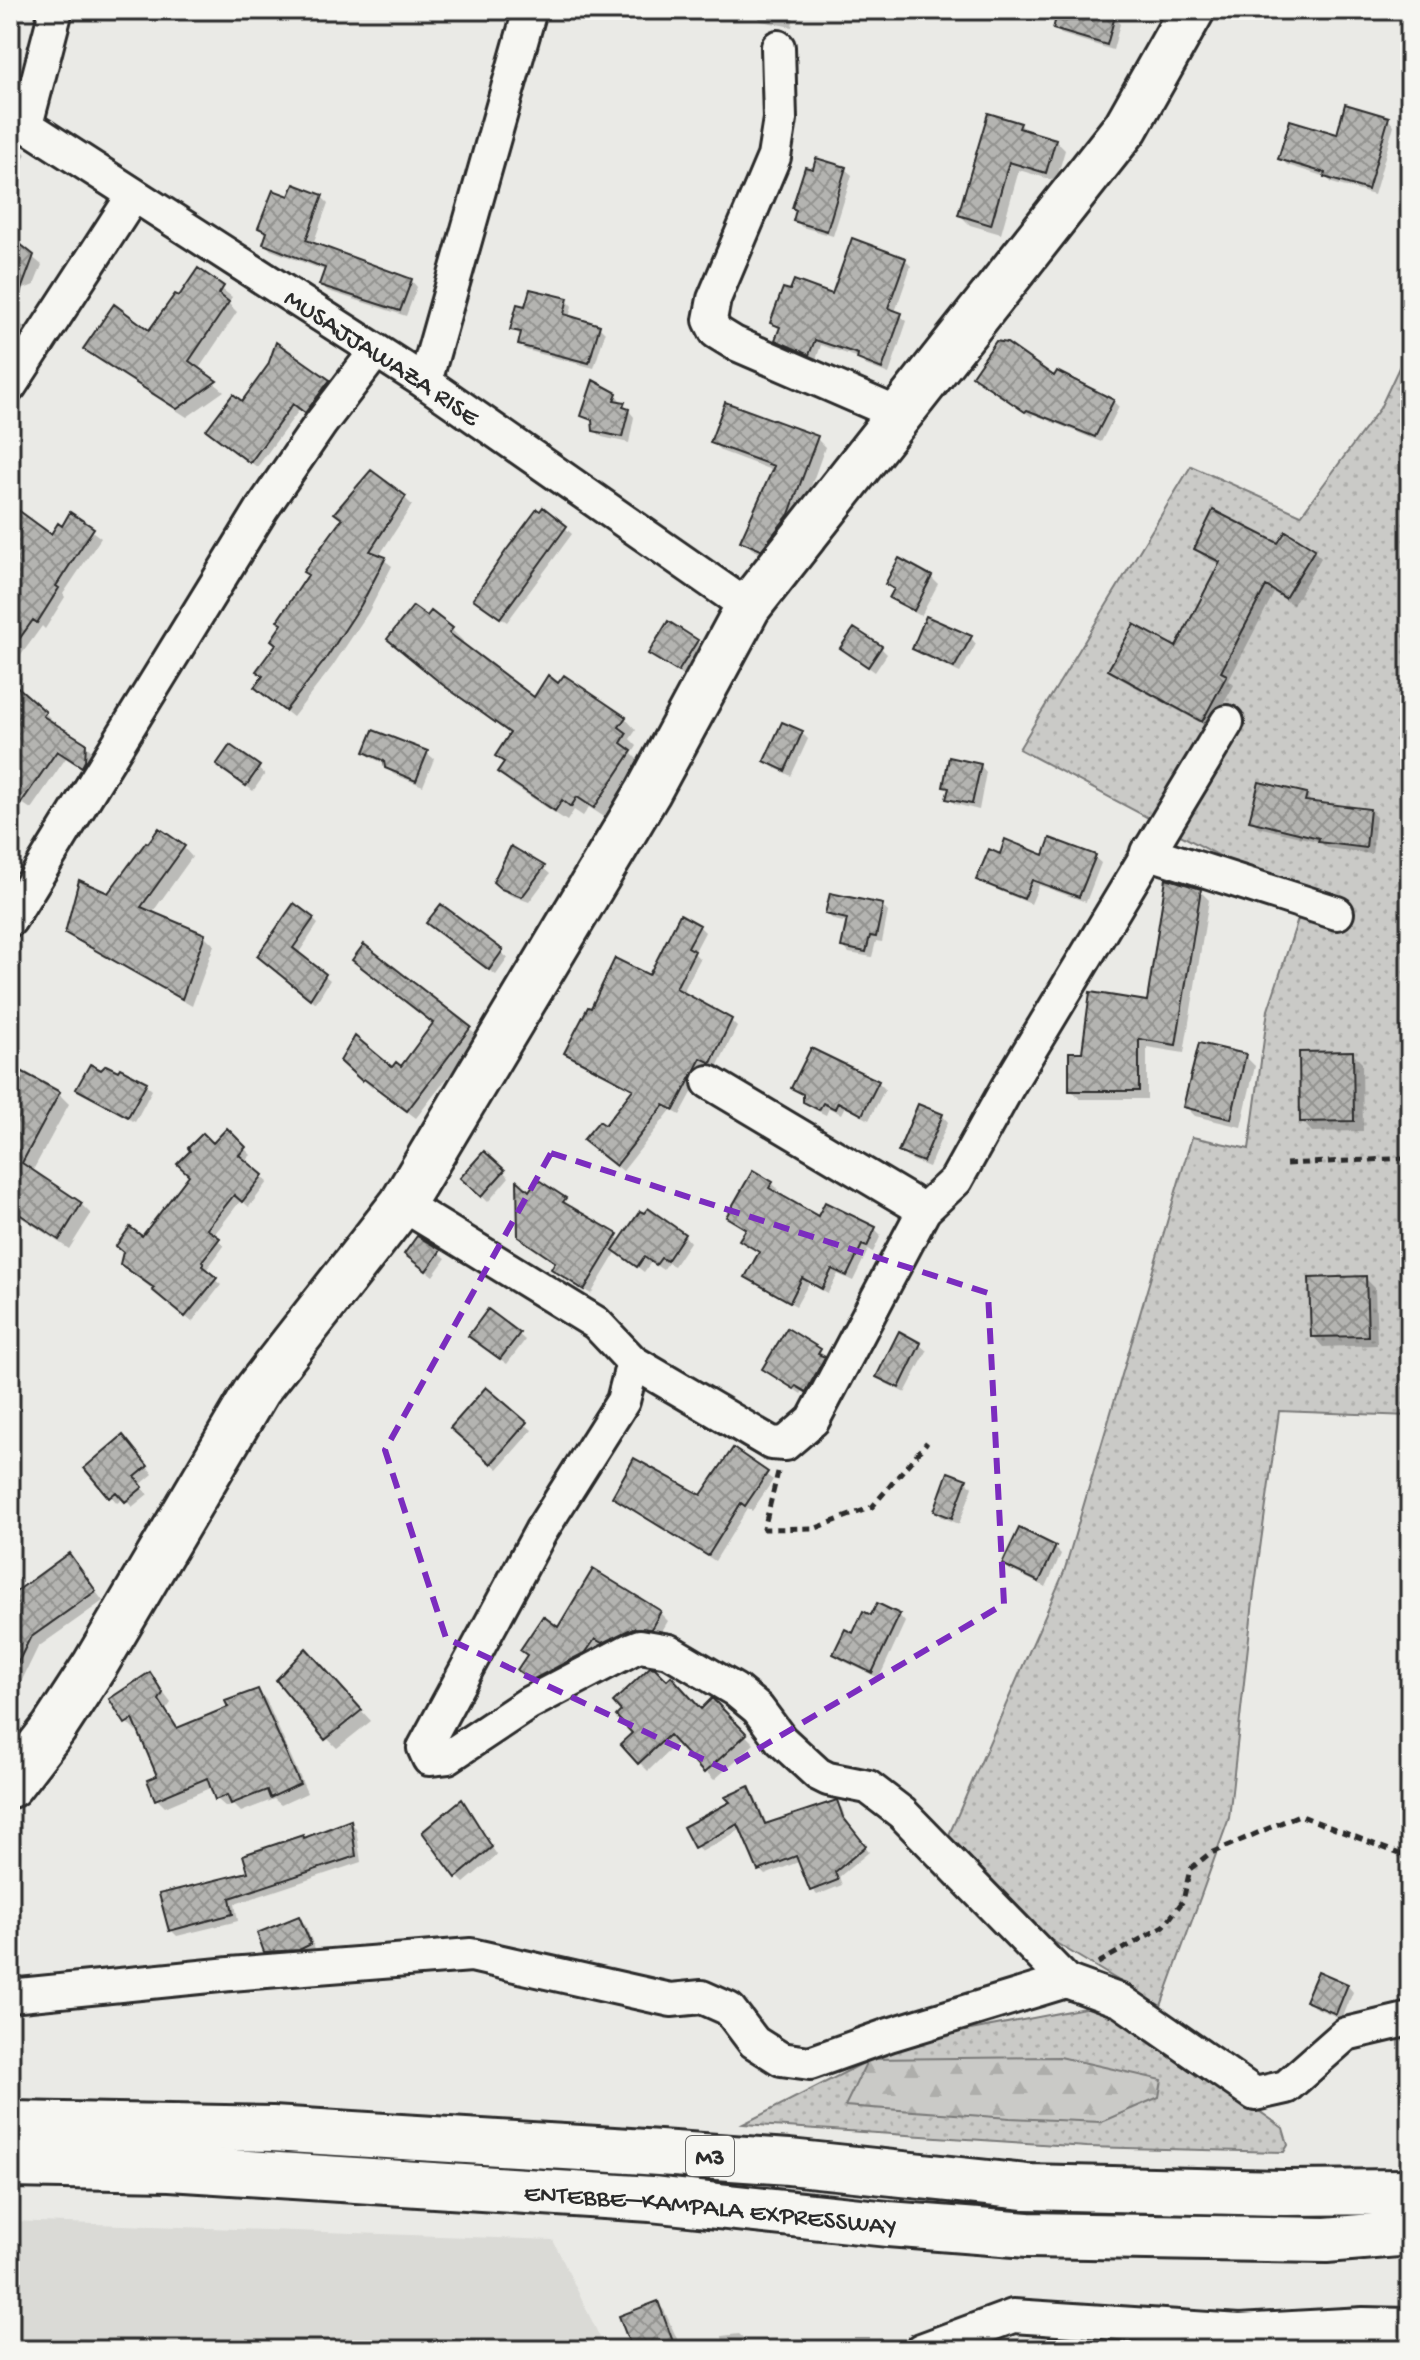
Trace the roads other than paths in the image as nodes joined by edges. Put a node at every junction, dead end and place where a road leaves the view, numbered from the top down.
1 (56, 10) edge
2 (530, 10) edge
3 (1192, 10) edge
4 (778, 47) dead end
5 (18, 120) edge
6 (133, 196) junction
7 (376, 351) junction
8 (425, 382) junction
9 (10, 386) edge
10 (900, 415) junction
11 (748, 607) junction
12 (1227, 722) dead end
13 (1147, 852) junction
14 (1337, 913) dead end
15 (10, 920) edge
16 (709, 1082) dead end
17 (402, 1204) junction
18 (924, 1210) junction
19 (633, 1362) junction
20 (10, 1785) edge
21 (1066, 1981) junction
22 (10, 1996) edge
23 (1410, 2019) edge
24 (10, 2124) edge
25 (10, 2165) edge
26 (1410, 2192) edge
27 (1410, 2233) edge
28 (1410, 2325) edge
29 (1148, 2337) edge
30 (921, 2350) edge

1 - 5 street
2 - 8 street
3 - 10 main road
4 - 10 street
5 - 6 street, MUSAJJAWAZA RISE
6 - 7 street, MUSAJJAWAZA RISE
6 - 9 street
7 - 8 street, MUSAJJAWAZA RISE
7 - 15 street
8 - 11 street, MUSAJJAWAZA RISE
10 - 11 main road
11 - 17 main road
12 - 13 street
13 - 14 street
13 - 18 street
16 - 18 street
17 - 19 street
17 - 20 main road
18 - 19 street
19 - 21 street
21 - 22 street
21 - 23 street
24 - 26 main road, ENTEBBE–KAMPALA EXPRESSWAY / M3
25 - 27 main road, ENTEBBE–KAMPALA EXPRESSWAY / M3
28 - 29 street
29 - 30 street

